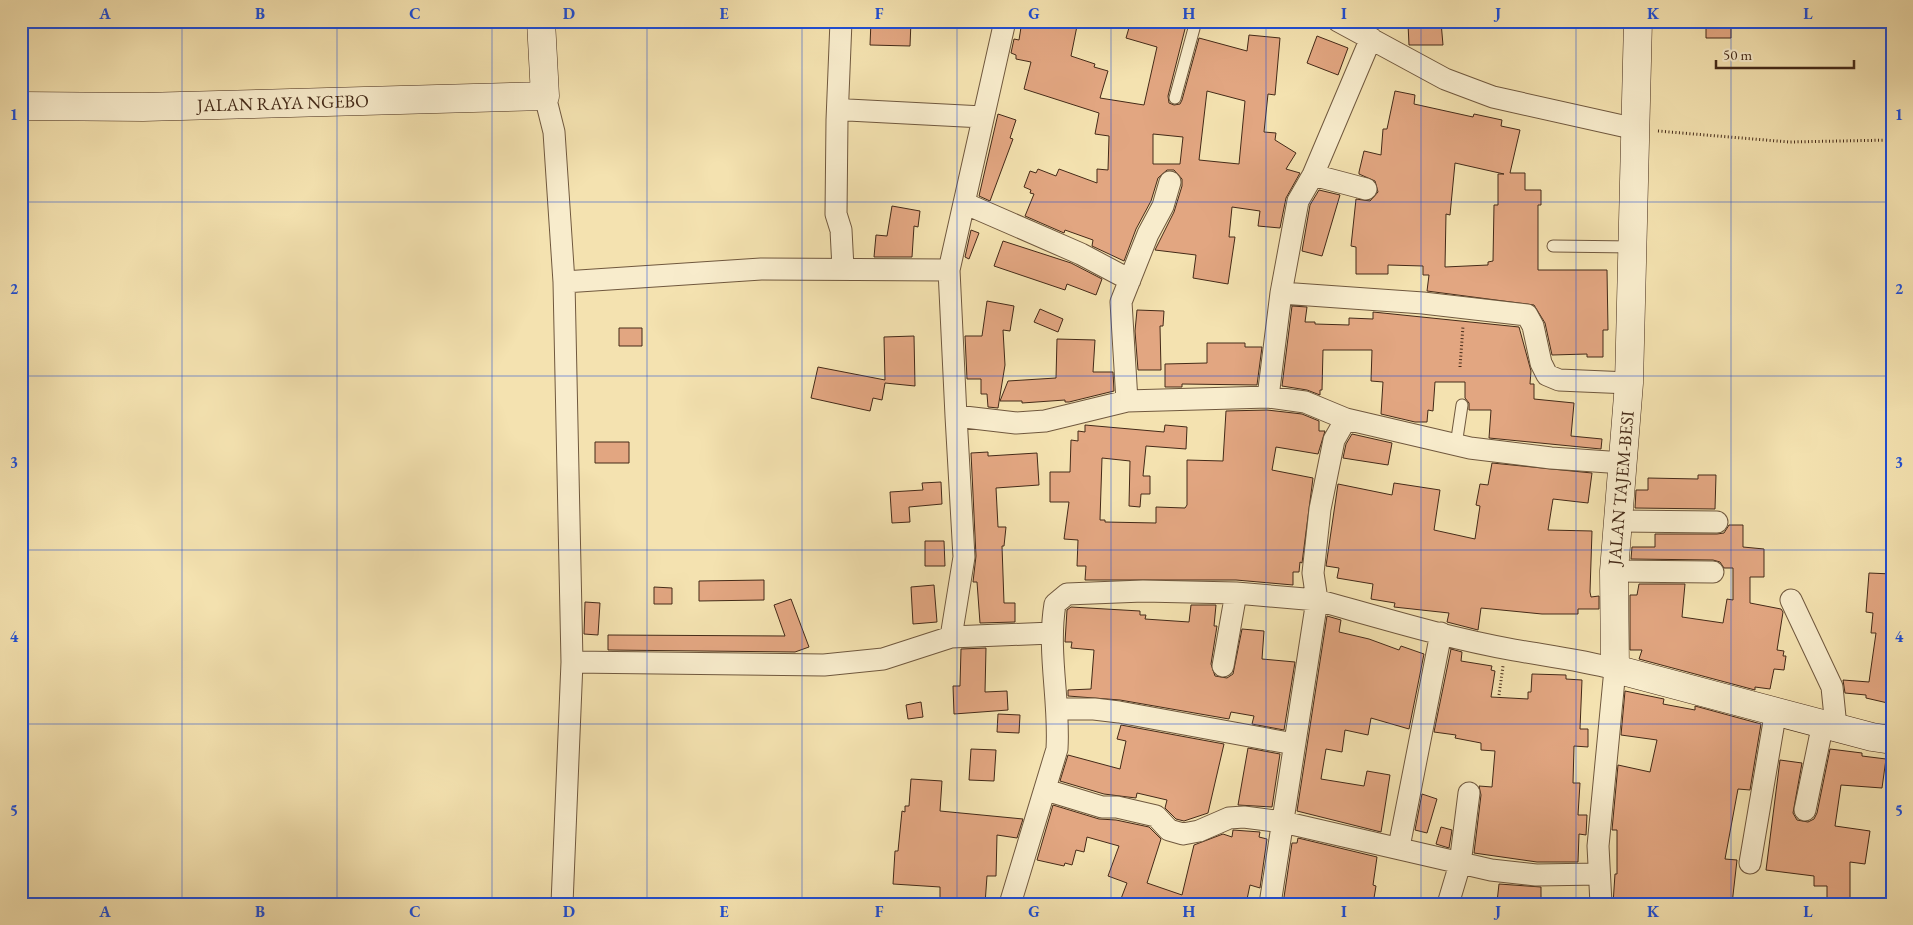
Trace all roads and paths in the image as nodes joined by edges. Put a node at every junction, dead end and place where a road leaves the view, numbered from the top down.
1 (542, 21) edge
2 (841, 21) edge
3 (1006, 21) edge
4 (1196, 21) edge
5 (1338, 21) edge
6 (1638, 21) edge
7 (1371, 38) junction
8 (545, 96) junction
9 (1175, 98) dead end
10 (21, 106) edge
11 (848, 110) dead end
12 (983, 117) junction
13 (1636, 128) junction
14 (1892, 140) edge
15 (1313, 175) junction
16 (1170, 182) dead end
17 (1366, 189) dead end
18 (964, 202) junction
19 (1553, 246) dead end
20 (1633, 247) junction
21 (842, 268) junction
22 (949, 270) junction
23 (1130, 280) junction
24 (564, 282) junction
25 (1280, 293) junction
26 (1464, 308) junction
27 (1460, 368) dead end
28 (1629, 383) junction
29 (1268, 397) junction
30 (1128, 401) junction
31 (1462, 405) dead end
32 (956, 416) junction
33 (1346, 419) junction
34 (1456, 445) junction
35 (1623, 463) junction
36 (1619, 522) junction
37 (1717, 522) dead end
38 (1614, 571) junction
39 (1713, 572) dead end
40 (1236, 593) junction
41 (1316, 600) junction
42 (1791, 600) dead end
43 (1052, 633) junction
44 (1440, 633) junction
45 (951, 637) junction
46 (1505, 648) junction
47 (572, 662) junction
48 (1223, 666) dead end
49 (1615, 669) junction
50 (1499, 695) dead end
51 (1057, 709) junction
52 (1776, 710) junction
53 (1830, 725) junction
54 (1892, 740) edge
55 (1294, 744) junction
56 (1046, 790) junction
57 (1469, 793) dead end
58 (1805, 810) dead end
59 (1283, 822) junction
60 (1399, 847) junction
61 (1750, 863) dead end
62 (1460, 864) junction
63 (1599, 874) junction
64 (562, 904) edge
65 (1010, 904) edge
66 (1270, 904) edge
67 (1448, 904) edge
68 (1601, 904) edge

1 - 8 street
2 - 21 street
3 - 12 street
4 - 9 lane
5 - 7 street
6 - 13 street, JALAN TAJEM-BESI
7 - 13 street
7 - 15 street
8 - 10 street, JALAN RAYA NGEBO
8 - 24 street
11 - 12 street
12 - 18 street
13 - 14 path
13 - 20 street, JALAN TAJEM-BESI
15 - 17 street
15 - 25 street
16 - 23 street
18 - 22 street
18 - 23 street
19 - 20 lane
20 - 28 street, JALAN TAJEM-BESI
21 - 22 street
21 - 24 street
22 - 32 street
23 - 30 street
24 - 47 street
25 - 26 street
25 - 29 street
26 - 27 path
26 - 28 street
28 - 35 street, JALAN TAJEM-BESI
29 - 30 street
29 - 33 street
30 - 32 street
31 - 34 lane
32 - 45 street
33 - 34 street
33 - 41 street
34 - 35 street
35 - 36 street, JALAN TAJEM-BESI
36 - 37 street
36 - 38 street, JALAN TAJEM-BESI
38 - 39 street
38 - 49 street, JALAN TAJEM-BESI
40 - 41 street
40 - 43 street
40 - 48 street
41 - 44 street
41 - 55 street
42 - 53 street
43 - 45 street
43 - 51 street
44 - 46 street
44 - 60 street
45 - 47 street
46 - 49 street
46 - 50 path
47 - 64 street
49 - 52 street
49 - 63 street
51 - 55 street
51 - 56 street
52 - 53 street
52 - 61 street
53 - 54 street
53 - 58 street
55 - 59 street
56 - 59 street
56 - 65 street
57 - 62 street
59 - 60 street
59 - 66 street
60 - 62 street
62 - 63 street
62 - 67 street
63 - 68 street

